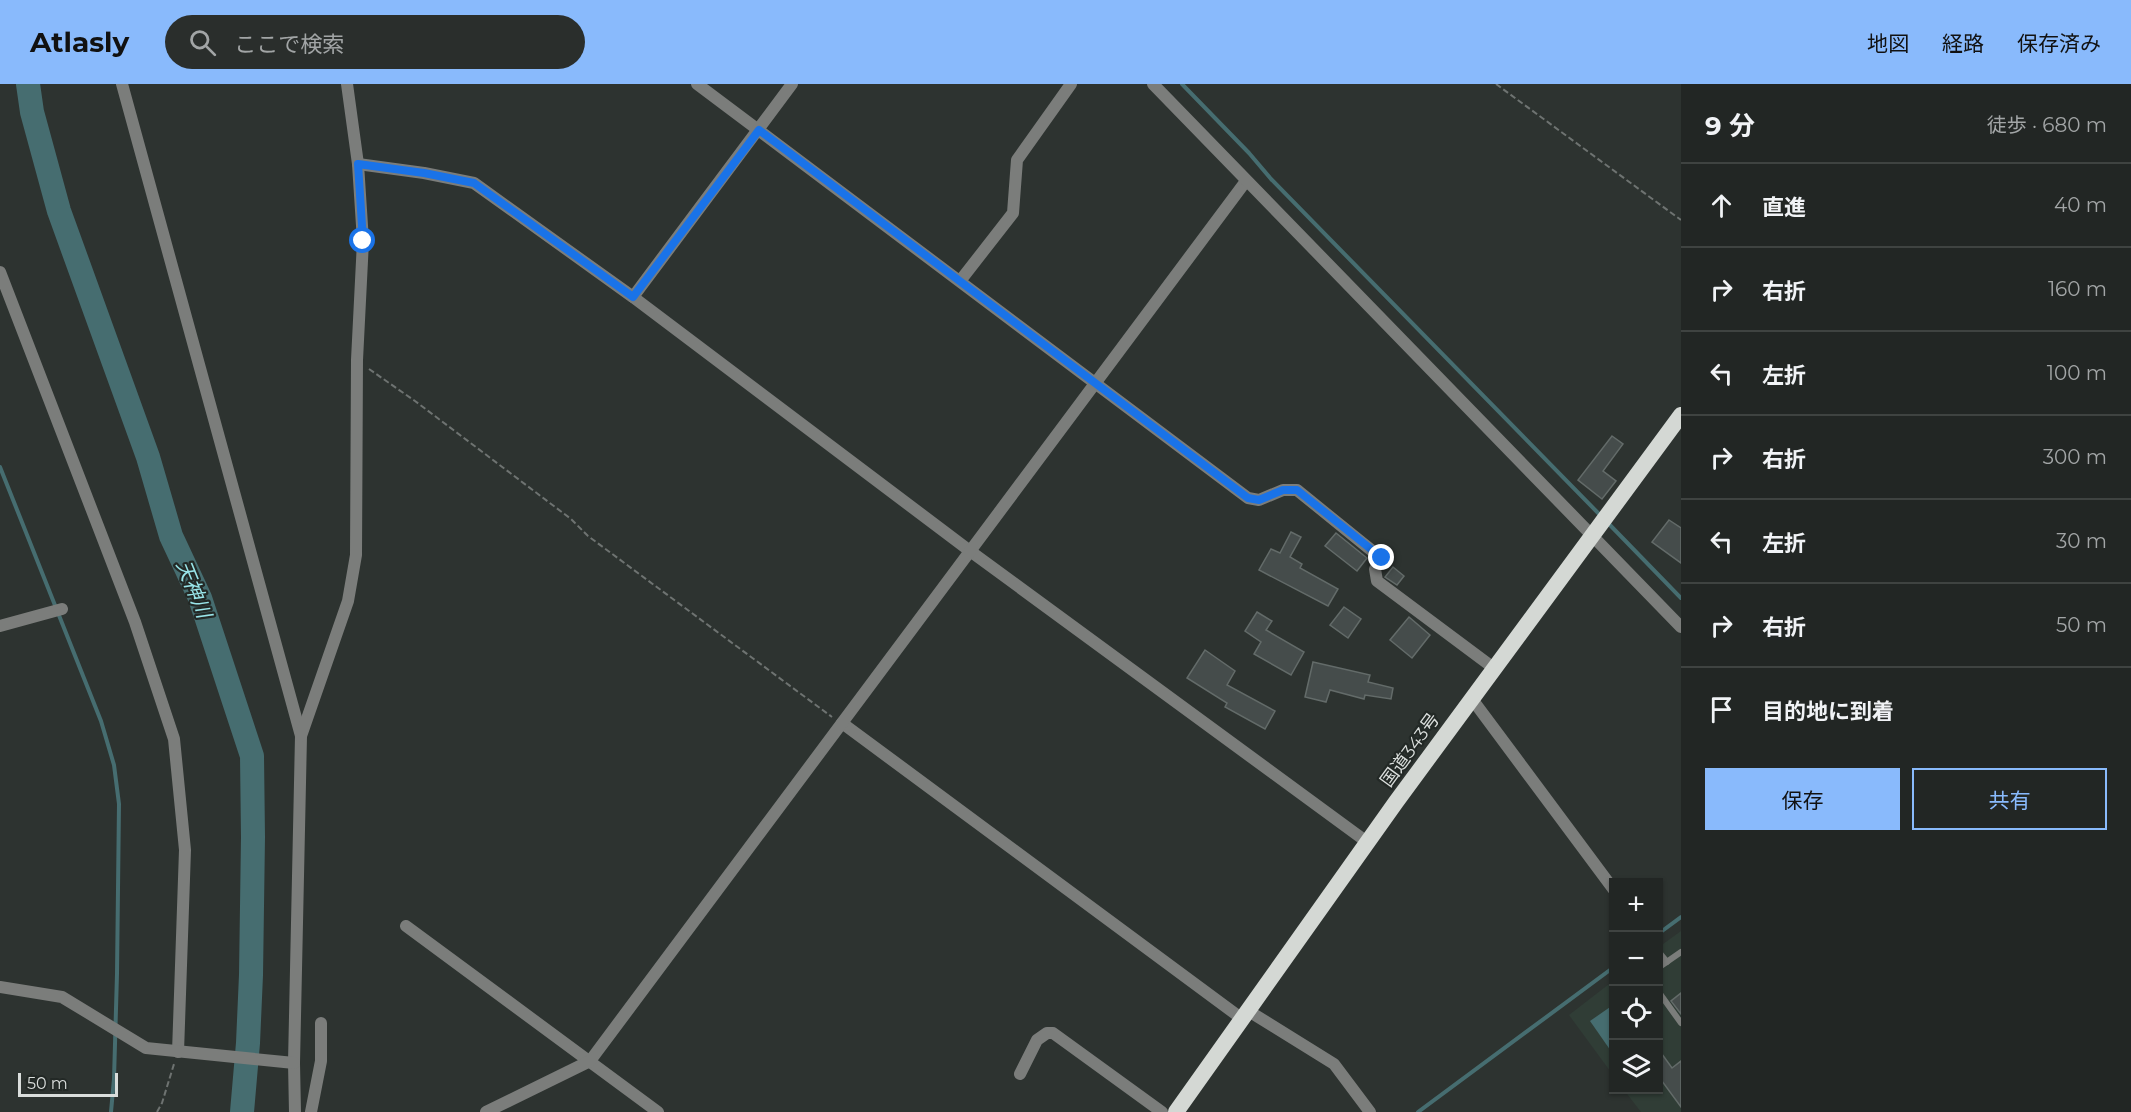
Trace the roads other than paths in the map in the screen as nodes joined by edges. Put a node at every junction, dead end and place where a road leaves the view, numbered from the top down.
1 (122, 84) edge
2 (347, 84) edge
3 (697, 84) edge
4 (792, 84) edge
5 (1071, 84) edge
6 (1153, 84) edge
7 (759, 130) junction
8 (358, 164) junction
9 (1246, 181) junction
10 (0, 272) edge
11 (960, 281) junction
12 (633, 297) junction
13 (1096, 383) junction
14 (1681, 415) edge
15 (1591, 535) junction
16 (970, 551) junction
17 (62, 609) dead end
18 (0, 626) edge
19 (1681, 627) edge
20 (1495, 669) junction
21 (1472, 699) junction
22 (842, 723) junction
23 (301, 736) junction
24 (1367, 842) junction
25 (1609, 883) edge
26 (406, 926) dead end
27 (1681, 952) edge
28 (1663, 956) edge
29 (1667, 962) junction
30 (1663, 965) edge
31 (0, 987) edge
32 (1663, 997) edge
33 (1244, 1014) junction
34 (321, 1023) dead end
35 (1681, 1023) edge
36 (178, 1052) junction
37 (590, 1061) junction
38 (294, 1064) junction
39 (1020, 1074) dead end
40 (295, 1112) edge
41 (311, 1112) edge
42 (486, 1112) edge
43 (658, 1112) edge
44 (1162, 1112) edge
45 (1176, 1112) edge
46 (1370, 1112) edge

1 - 23 street
2 - 8 street
3 - 7 street
4 - 7 street
5 - 11 street
6 - 9 street
7 - 11 street
7 - 12 street
8 - 12 street
8 - 23 street
9 - 13 street
9 - 15 street
10 - 36 street
11 - 13 street
12 - 16 street
13 - 16 street
13 - 20 street
14 - 15 highway, 国道343号
15 - 19 street
15 - 20 highway, 国道343号
16 - 22 street
16 - 24 street
17 - 18 street
20 - 21 highway, 国道343号
21 - 24 highway, 国道343号
21 - 25 street
22 - 33 street
22 - 37 street
23 - 38 street
24 - 33 highway, 国道343号
26 - 37 street
27 - 29 lane
28 - 29 lane
29 - 30 lane
31 - 36 street
32 - 35 lane
33 - 45 highway, 国道343号
33 - 46 street
34 - 41 street
36 - 38 street
37 - 42 street
37 - 43 street
38 - 40 street
39 - 44 street

